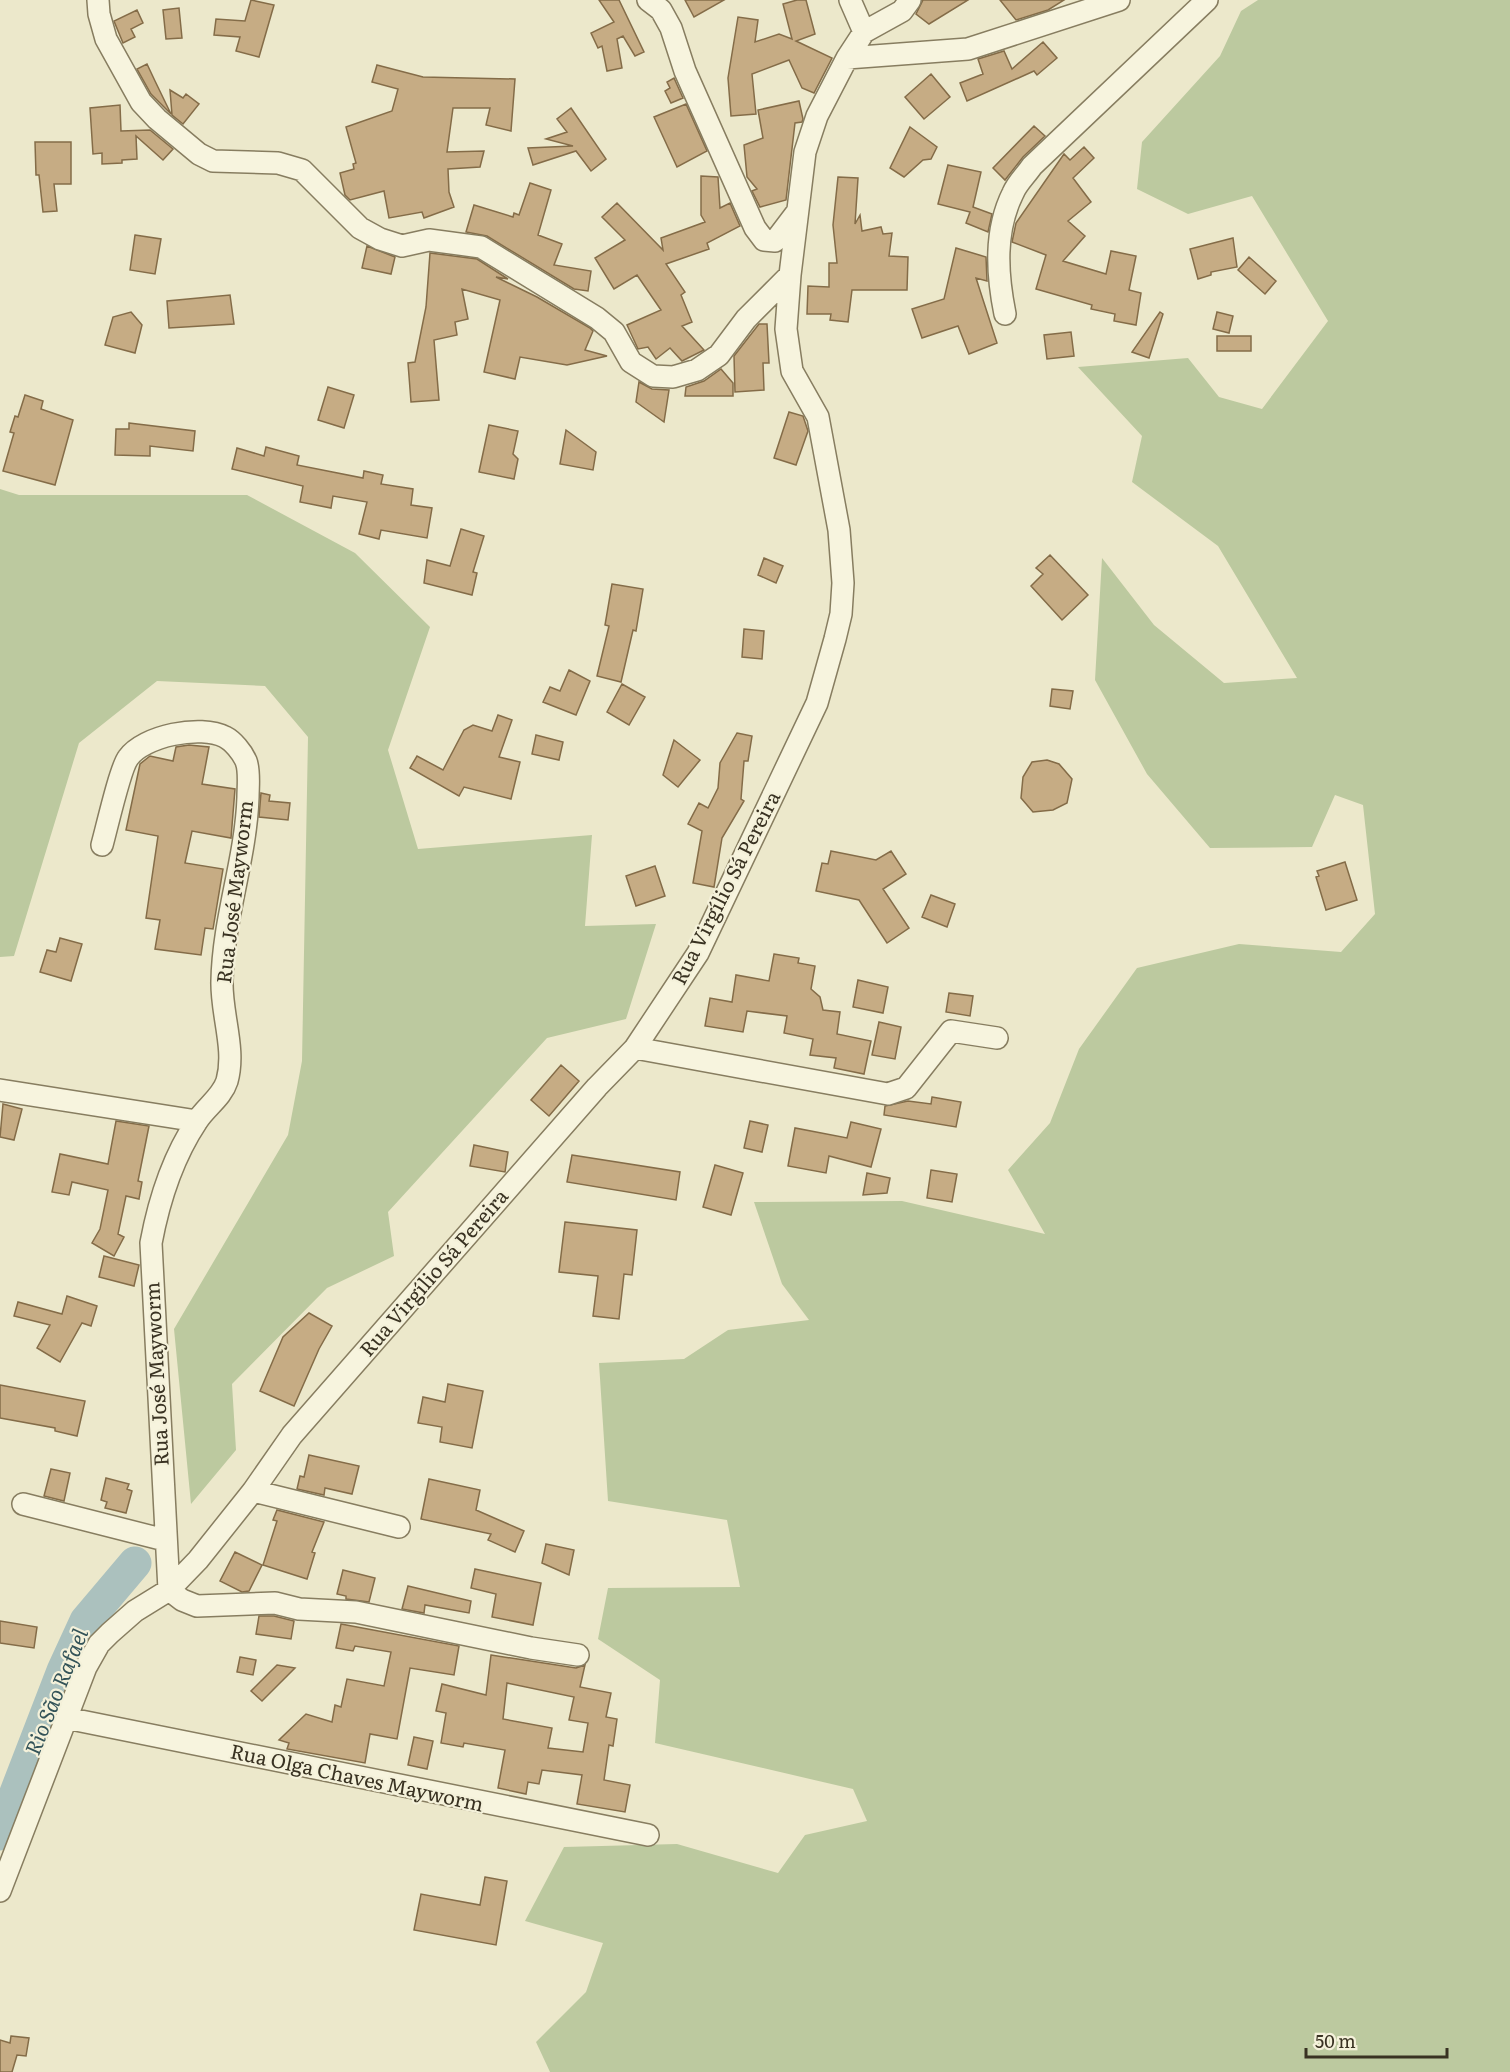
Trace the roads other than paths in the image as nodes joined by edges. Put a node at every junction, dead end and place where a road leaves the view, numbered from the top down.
1 (98, 0) edge
2 (648, 0) edge
3 (850, 0) edge
4 (910, 0) edge
5 (1119, 0) edge
6 (1207, 0) edge
7 (864, 32) junction
8 (847, 58) junction
9 (797, 212) junction
10 (790, 275) junction
11 (1005, 314) dead end
12 (102, 845) dead end
13 (998, 1038) dead end
14 (635, 1048) junction
15 (0, 1090) edge
16 (197, 1121) junction
17 (253, 1491) junction
18 (23, 1504) dead end
19 (399, 1527) dead end
20 (165, 1540) junction
21 (169, 1590) junction
22 (578, 1655) dead end
23 (66, 1718) junction
24 (648, 1835) dead end
25 (0, 1892) edge

1 - 10 street
2 - 9 street
3 - 7 street
4 - 7 street
5 - 8 street
6 - 11 street
7 - 8 street, Rua Virgílio Sá Pereira
8 - 9 street, Rua Virgílio Sá Pereira
9 - 10 street, Rua Virgílio Sá Pereira
10 - 14 street, Rua Virgílio Sá Pereira
12 - 16 street, Rua José Mayworm
13 - 14 street
14 - 17 street, Rua Virgílio Sá Pereira
15 - 16 street
16 - 20 street, Rua José Mayworm
17 - 19 street
17 - 21 street, Rua Virgílio Sá Pereira
18 - 20 street
20 - 21 street, Rua José Mayworm
21 - 22 street
21 - 23 street, Rua Virgílio Sá Pereira
23 - 24 street, Rua Olga Chaves Mayworm
23 - 25 street, Rua Virgílio Sá Pereira

